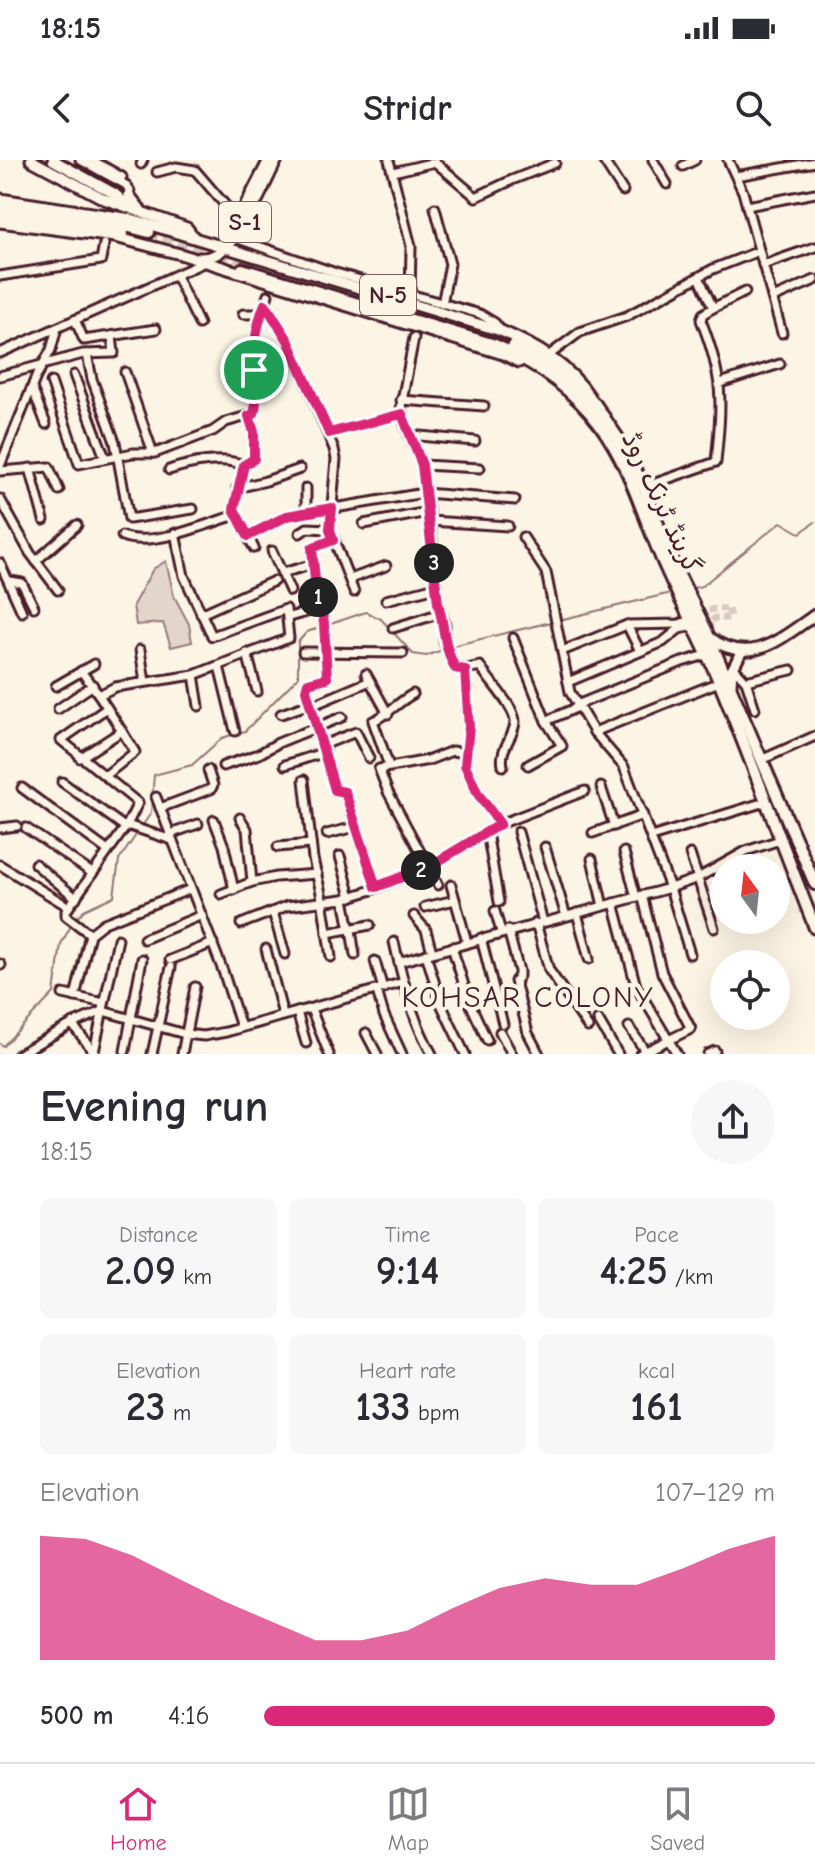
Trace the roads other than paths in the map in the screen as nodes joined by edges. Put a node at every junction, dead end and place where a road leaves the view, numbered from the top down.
1 (31, 160) edge
2 (53, 160) edge
3 (80, 160) edge
4 (389, 160) edge
5 (603, 160) edge
6 (653, 160) edge
7 (695, 160) edge
8 (728, 160) edge
9 (96, 161) edge
10 (273, 161) edge
11 (815, 162) edge
12 (555, 163) dead end
13 (683, 166) dead end
14 (157, 172) dead end
15 (393, 172) junction
16 (736, 176) junction
17 (122, 177) dead end
18 (667, 184) dead end
19 (623, 191) dead end
20 (815, 193) edge
21 (106, 195) junction
22 (0, 199) edge
23 (126, 200) junction
24 (0, 206) edge
25 (747, 206) junction
26 (435, 208) dead end
27 (0, 214) edge
28 (238, 220) junction
29 (0, 222) edge
30 (190, 236) junction
31 (235, 238) junction
32 (104, 244) dead end
33 (217, 246) junction
34 (815, 247) edge
35 (759, 251) junction
36 (180, 254) junction
37 (208, 260) junction
38 (281, 260) junction
39 (241, 265) junction
40 (763, 265) junction
41 (0, 276) edge
42 (176, 276) junction
43 (699, 277) junction
44 (815, 280) edge
45 (745, 292) dead end
46 (268, 295) dead end
47 (410, 298) junction
48 (773, 298) junction
49 (265, 304) junction
50 (442, 304) junction
51 (713, 308) junction
52 (243, 314) dead end
53 (261, 314) junction
54 (75, 320) junction
55 (199, 324) dead end
56 (57, 328) junction
57 (156, 329) dead end
58 (501, 331) junction
59 (782, 333) dead end
60 (112, 336) junction
61 (414, 338) dead end
62 (0, 353) edge
63 (87, 354) junction
64 (548, 356) junction
65 (780, 364) dead end
66 (43, 365) junction
67 (125, 372) dead end
68 (74, 375) dead end
69 (0, 376) edge
70 (51, 382) dead end
71 (720, 383) junction
72 (32, 388) junction
73 (401, 400) junction
74 (484, 406) dead end
75 (591, 406) junction
76 (402, 414) junction
77 (249, 416) junction
78 (46, 424) dead end
79 (329, 433) junction
80 (409, 435) junction
81 (475, 441) dead end
82 (153, 453) junction
83 (118, 457) junction
84 (105, 458) junction
85 (244, 465) junction
86 (422, 465) junction
87 (0, 468) edge
88 (30, 468) junction
89 (480, 468) dead end
90 (300, 469) dead end
91 (169, 470) dead end
92 (237, 488) junction
93 (306, 488) dead end
94 (640, 489) junction
95 (59, 490) dead end
96 (424, 493) junction
97 (0, 499) edge
98 (515, 500) dead end
99 (332, 508) junction
100 (193, 509) dead end
101 (306, 513) junction
102 (236, 515) junction
103 (429, 516) junction
104 (44, 520) dead end
105 (364, 524) dead end
106 (77, 525) dead end
107 (508, 526) dead end
108 (330, 529) junction
109 (175, 533) junction
110 (300, 533) dead end
111 (122, 536) dead end
112 (248, 536) junction
113 (523, 537) dead end
114 (333, 540) junction
115 (254, 548) dead end
116 (272, 551) dead end
117 (36, 561) junction
118 (0, 563) edge
119 (314, 564) junction
120 (386, 566) dead end
121 (282, 573) junction
122 (350, 579) junction
123 (10, 581) junction
124 (274, 581) dead end
125 (436, 587) junction
126 (58, 590) dead end
127 (290, 591) dead end
128 (354, 592) dead end
129 (386, 600) dead end
130 (34, 607) dead end
131 (321, 608) junction
132 (22, 612) dead end
133 (441, 613) junction
134 (201, 614) junction
135 (815, 615) edge
136 (289, 617) junction
137 (693, 617) junction
138 (627, 625) junction
139 (393, 628) dead end
140 (709, 637) junction
141 (513, 638) dead end
142 (140, 650) dead end
143 (326, 651) junction
144 (562, 651) junction
145 (640, 651) junction
146 (742, 651) junction
147 (303, 652) dead end
148 (247, 653) junction
149 (403, 653) dead end
150 (706, 655) junction
151 (94, 664) dead end
152 (219, 666) junction
153 (733, 667) junction
154 (465, 670) junction
155 (791, 670) dead end
156 (81, 671) junction
157 (194, 675) junction
158 (746, 681) junction
159 (145, 682) junction
160 (568, 682) junction
161 (719, 682) junction
162 (93, 685) junction
163 (56, 686) dead end
164 (732, 690) junction
165 (257, 691) dead end
166 (413, 694) dead end
167 (99, 695) junction
168 (311, 705) junction
169 (199, 706) dead end
170 (578, 706) junction
171 (107, 708) junction
172 (58, 709) dead end
173 (755, 709) dead end
174 (281, 714) dead end
175 (388, 714) junction
176 (342, 717) dead end
177 (546, 721) junction
178 (318, 728) junction
179 (122, 731) junction
180 (235, 731) dead end
181 (594, 732) junction
182 (815, 736) edge
183 (324, 748) junction
184 (466, 753) junction
185 (80, 758) junction
186 (369, 758) dead end
187 (761, 760) junction
188 (285, 765) dead end
189 (528, 765) dead end
190 (223, 766) dead end
191 (389, 766) junction
192 (503, 766) dead end
193 (208, 770) dead end
194 (106, 775) junction
195 (304, 780) dead end
196 (62, 782) dead end
197 (601, 787) dead end
198 (22, 788) dead end
199 (585, 791) dead end
200 (156, 797) dead end
201 (778, 801) junction
202 (766, 804) junction
203 (160, 808) junction
204 (643, 815) junction
205 (240, 818) dead end
206 (214, 820) dead end
207 (198, 824) dead end
208 (500, 824) junction
209 (17, 826) dead end
210 (614, 826) junction
211 (128, 827) junction
212 (355, 827) junction
213 (0, 828) edge
214 (26, 828) dead end
215 (487, 832) junction
216 (518, 832) dead end
217 (593, 833) dead end
218 (327, 834) dead end
219 (171, 837) junction
220 (651, 837) junction
221 (780, 840) junction
222 (311, 844) junction
223 (278, 847) dead end
224 (545, 847) dead end
225 (108, 851) junction
226 (624, 852) dead end
227 (690, 854) dead end
228 (340, 856) dead end
229 (592, 859) dead end
230 (35, 864) dead end
231 (0, 865) edge
232 (430, 866) junction
233 (92, 873) junction
234 (317, 874) junction
235 (698, 878) junction
236 (252, 882) junction
237 (815, 884) edge
238 (438, 885) dead end
239 (451, 885) dead end
240 (376, 887) junction
241 (670, 888) junction
242 (191, 889) junction
243 (234, 890) junction
244 (221, 894) dead end
245 (639, 896) junction
246 (76, 898) junction
247 (347, 898) junction
248 (455, 900) junction
249 (322, 901) junction
250 (499, 902) dead end
251 (614, 903) junction
252 (603, 906) junction
253 (69, 907) junction
254 (425, 907) dead end
255 (495, 911) dead end
256 (273, 912) junction
257 (577, 913) junction
258 (202, 915) junction
259 (414, 916) dead end
260 (566, 916) junction
261 (710, 916) edge
262 (540, 923) junction
263 (241, 924) dead end
264 (370, 925) dead end
265 (815, 928) edge
266 (350, 930) junction
267 (504, 931) junction
268 (88, 933) junction
269 (327, 933) junction
270 (481, 938) junction
271 (118, 939) dead end
272 (144, 939) dead end
273 (394, 942) dead end
274 (467, 942) junction
275 (213, 943) junction
276 (452, 947) junction
277 (266, 949) dead end
278 (429, 953) junction
279 (285, 954) dead end
280 (690, 954) dead end
281 (355, 955) dead end
282 (331, 957) dead end
283 (142, 959) dead end
284 (589, 959) dead end
285 (375, 961) dead end
286 (399, 962) junction
287 (404, 982) junction
288 (195, 987) dead end
289 (380, 990) junction
290 (63, 994) dead end
291 (75, 997) junction
292 (104, 1007) junction
293 (311, 1009) junction
294 (297, 1012) junction
295 (283, 1015) junction
296 (130, 1019) junction
297 (598, 1020) dead end
298 (72, 1024) junction
299 (157, 1026) junction
300 (241, 1027) junction
301 (588, 1027) dead end
302 (629, 1027) dead end
303 (366, 1033) dead end
304 (185, 1034) junction
305 (487, 1040) dead end
306 (667, 1040) junction
307 (306, 1043) dead end
308 (125, 1051) dead end
309 (25, 1053) edge
310 (94, 1053) edge
311 (644, 1053) edge
312 (152, 1054) edge
313 (182, 1054) edge
314 (329, 1054) edge
315 (377, 1054) edge
316 (402, 1054) edge
317 (432, 1054) edge
318 (465, 1054) edge
319 (512, 1054) edge
320 (539, 1054) edge
321 (618, 1054) edge
322 (677, 1054) edge

1 - 21 main road
2 - 21 main road
3 - 23 street
4 - 15 street
5 - 19 street
6 - 18 street
7 - 13 street
8 - 16 street
9 - 17 street
10 - 28 main road, S-1
10 - 31 main road, S-1
11 - 16 street
12 - 15 street
14 - 28 street
15 - 47 street
16 - 25 street
20 - 25 street
21 - 23 main road
22 - 30 main road, گرینڈ ٹرنک روڈ / N-5
23 - 30 main road
24 - 27 highway
25 - 35 street
26 - 50 street
28 - 33 main road, S-1
29 - 36 main road
30 - 33 main road, گرینڈ ٹرنک روڈ / N-5
30 - 36 main road
31 - 33 main road, S-1
31 - 38 street
32 - 41 street
33 - 37 main road, S-1
33 - 39 main road, گرینڈ ٹرنک روڈ / N-5
34 - 40 street
35 - 40 street
35 - 43 street
36 - 37 main road, S-1
37 - 39 main road, گرینڈ ٹرنک روڈ / N-5
37 - 42 street
38 - 39 main road, گرینڈ ٹرنک روڈ / N-5
38 - 47 main road, گرینڈ ٹرنک روڈ / N-5
39 - 75 highway
40 - 48 street
42 - 54 street
42 - 55 street
43 - 51 street
43 - 64 street
44 - 48 street
45 - 51 street
46 - 49 street
47 - 50 street
47 - 58 main road, گرینڈ ٹرنک روڈ / N-5
48 - 59 street
49 - 53 street
49 - 79 street
50 - 58 street
51 - 71 street
52 - 53 street
53 - 77 street
54 - 56 street
54 - 60 street
56 - 62 street
56 - 66 street
57 - 60 street
58 - 64 main road, گرینڈ ٹرنک روڈ / N-5
60 - 63 street
61 - 73 street
63 - 66 street
63 - 83 street
64 - 75 main road, گرینڈ ٹرنک روڈ / N-5
65 - 71 street
66 - 69 street
66 - 72 street
67 - 82 street
68 - 84 street
70 - 84 street
71 - 94 street
72 - 78 street
72 - 87 street
73 - 74 street
73 - 76 street
75 - 94 highway, گرینڈ ٹرنک روڈ / N-5
76 - 79 street
76 - 80 street
77 - 82 street
77 - 85 street
79 - 99 street
80 - 81 street
80 - 86 street
82 - 83 street
83 - 84 street
83 - 100 street
85 - 91 street
85 - 92 street
86 - 89 street
86 - 96 street
87 - 88 street
88 - 95 street
88 - 104 street
90 - 92 street
92 - 102 street
93 - 101 street
94 - 137 highway, گرینڈ ٹرنک روڈ / N-5
96 - 98 street
96 - 99 street
96 - 103 street
97 - 117 street
99 - 101 street
99 - 108 street
101 - 112 street
102 - 109 street
102 - 112 street
103 - 105 street
103 - 107 street
103 - 125 street
106 - 117 street
108 - 110 street
108 - 114 street
109 - 111 street
109 - 134 street
112 - 115 street
113 - 144 street
114 - 119 street
114 - 122 street
116 - 121 street
117 - 126 street
118 - 123 street
119 - 121 street
119 - 131 street
120 - 122 street
121 - 127 street
122 - 128 street
123 - 130 street
123 - 132 street
124 - 134 street
125 - 129 street
125 - 133 street
131 - 136 street
131 - 143 street
133 - 139 street
133 - 154 street
134 - 136 street
135 - 146 main road
136 - 148 street
137 - 138 street
137 - 140 highway, گرینڈ ٹرنک روڈ / N-5
137 - 145 street
137 - 150 highway, گرینڈ ٹرنک روڈ / N-5
138 - 144 street
138 - 145 street
140 - 146 main road
140 - 164 highway, گرینڈ ٹرنک روڈ / N-5
141 - 177 street
142 - 159 street
143 - 147 street
143 - 149 street
143 - 168 street
144 - 160 street
145 - 160 street
146 - 153 main road
148 - 152 street
148 - 165 street
150 - 161 highway, گرینڈ ٹرنک روڈ / N-5
150 - 170 street
151 - 156 street
152 - 157 street
152 - 180 street
153 - 158 street
153 - 164 main road
154 - 184 street
154 - 192 street
155 - 158 street
156 - 162 street
156 - 163 street
157 - 159 street
157 - 169 street
158 - 173 street
159 - 167 street
160 - 170 street
161 - 181 street
161 - 202 highway, گرینڈ ٹرنک روڈ / N-5
162 - 167 street
162 - 172 street
164 - 187 highway, گرینڈ ٹرنک روڈ / N-5
166 - 175 street
167 - 171 street
168 - 174 street
168 - 175 street
168 - 178 street
170 - 177 street
170 - 181 street
171 - 179 street
171 - 185 street
175 - 191 street
176 - 178 street
177 - 189 street
178 - 183 street
178 - 190 street
179 - 185 street
179 - 194 street
181 - 204 street
182 - 187 street
183 - 186 street
183 - 188 street
183 - 212 street
184 - 191 street
184 - 208 street
185 - 194 street
187 - 201 highway, گرینڈ ٹرنک روڈ / N-5
191 - 232 street
193 - 203 street
194 - 211 street
195 - 222 street
196 - 211 street
197 - 210 street
198 - 225 street
199 - 208 street
200 - 203 street
201 - 202 highway
201 - 237 highway, گرینڈ ٹرنک روڈ / N-5
202 - 220 street
202 - 221 highway, گرینڈ ٹرنک روڈ / N-5
203 - 219 street
204 - 210 street
204 - 220 street
205 - 236 street
206 - 243 street
207 - 219 street
208 - 215 street
209 - 213 street
210 - 217 street
211 - 219 street
211 - 225 street
212 - 218 street
212 - 240 street
214 - 233 street
215 - 232 street
215 - 250 street
216 - 262 street
219 - 242 street
220 - 241 street
221 - 235 street
221 - 265 highway, گرینڈ ٹرنک روڈ / N-5
222 - 223 street
222 - 234 street
224 - 260 street
225 - 233 street
226 - 245 street
227 - 235 street
228 - 247 street
229 - 252 street
230 - 246 street
231 - 253 street
232 - 238 street
232 - 240 street
233 - 246 street
234 - 236 street
234 - 249 street
235 - 241 street
235 - 261 street
236 - 243 street
239 - 248 street
240 - 247 street
241 - 245 street
241 - 280 street
242 - 258 street
242 - 268 street
243 - 244 street
245 - 251 street
245 - 306 street
246 - 253 street
247 - 249 street
247 - 266 street
248 - 254 street
248 - 274 street
249 - 256 street
249 - 269 street
251 - 252 street
251 - 306 street
252 - 257 street
253 - 268 street
255 - 267 street
256 - 263 street
256 - 279 street
257 - 260 street
257 - 284 street
258 - 272 street
258 - 275 street
259 - 278 street
260 - 262 street
262 - 267 street
262 - 301 street
264 - 266 street
266 - 269 street
266 - 281 street
267 - 270 street
267 - 320 street
268 - 291 street
269 - 282 street
270 - 274 street
270 - 319 street
271 - 292 street
273 - 286 street
274 - 276 street
275 - 299 street
275 - 300 street
276 - 278 street
276 - 305 street
277 - 295 street
278 - 286 street
278 - 318 street
283 - 296 street
285 - 289 street
286 - 287 street
287 - 289 street
287 - 317 street
288 - 304 street
289 - 293 street
289 - 316 street
290 - 291 street
291 - 292 street
292 - 296 street
292 - 298 street
292 - 310 street
293 - 294 street
293 - 314 street
294 - 295 street
294 - 307 street
295 - 300 street
296 - 299 street
296 - 308 street
297 - 321 street
298 - 309 street
298 - 310 street
299 - 304 street
299 - 312 street
300 - 304 street
302 - 311 street
303 - 315 street
304 - 313 street
306 - 311 street
306 - 322 street

